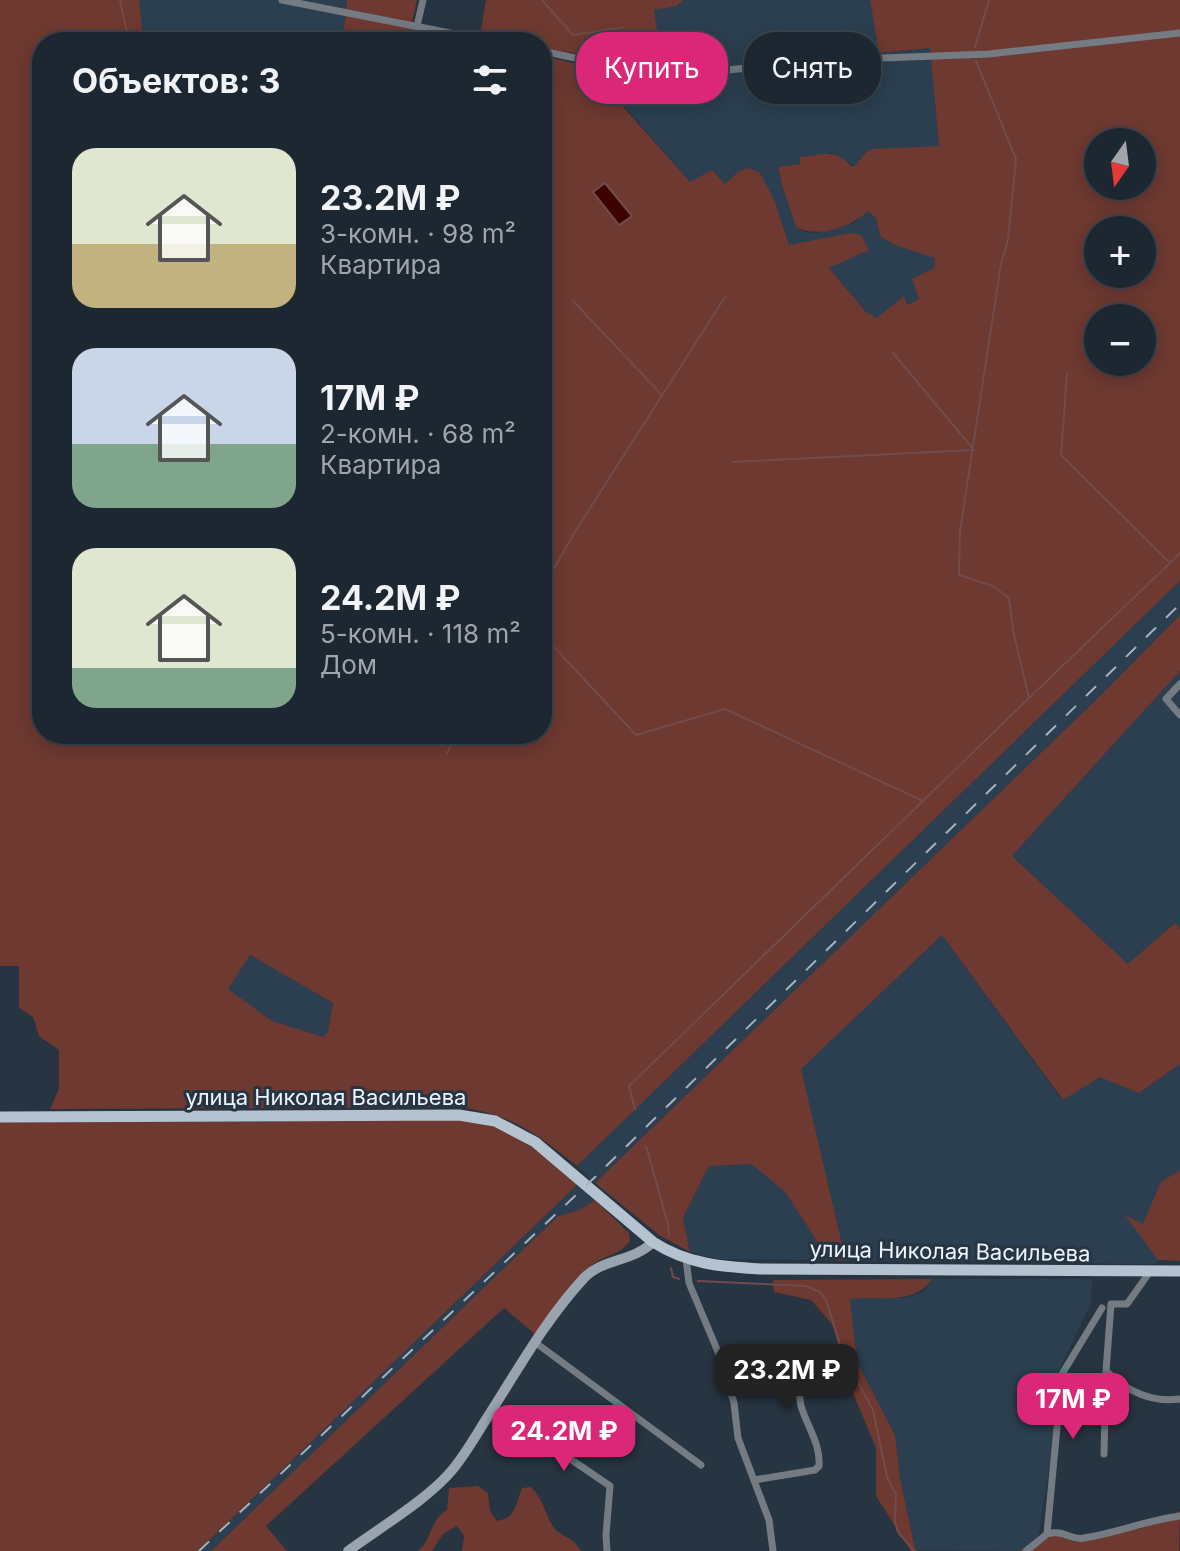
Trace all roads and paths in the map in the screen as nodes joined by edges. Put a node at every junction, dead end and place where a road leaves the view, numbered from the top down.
1 (282, 0) edge
2 (423, 0) edge
3 (417, 26) junction
4 (447, 32) edge
5 (1180, 33) edge
6 (552, 53) edge
7 (1180, 684) edge
8 (1180, 715) edge
9 (0, 1117) edge
10 (653, 1242) junction
11 (686, 1259) junction
12 (1180, 1271) edge
13 (1149, 1273) junction
14 (1102, 1308) dead end
15 (536, 1343) junction
16 (721, 1359) junction
17 (1106, 1371) junction
18 (1180, 1399) edge
19 (494, 1407) junction
20 (1104, 1454) dead end
21 (701, 1465) dead end
22 (754, 1480) junction
23 (1180, 1516) edge
24 (1047, 1534) junction
25 (348, 1551) edge
26 (607, 1551) edge
27 (773, 1551) edge
28 (1026, 1551) edge

1 - 3 street
2 - 3 street
3 - 4 street
5 - 6 street
7 - 8 street
9 - 10 main road, улица Николая Васильева
10 - 11 main road, улица Николая Васильева
10 - 15 street
11 - 13 main road, улица Николая Васильева
11 - 16 street
12 - 13 main road, улица Николая Васильева
13 - 17 street
14 - 24 street
15 - 19 street
15 - 21 street
16 - 22 street
16 - 22 street
17 - 18 street
17 - 20 street
19 - 25 street
19 - 26 street
22 - 27 street
23 - 24 street
24 - 28 street

